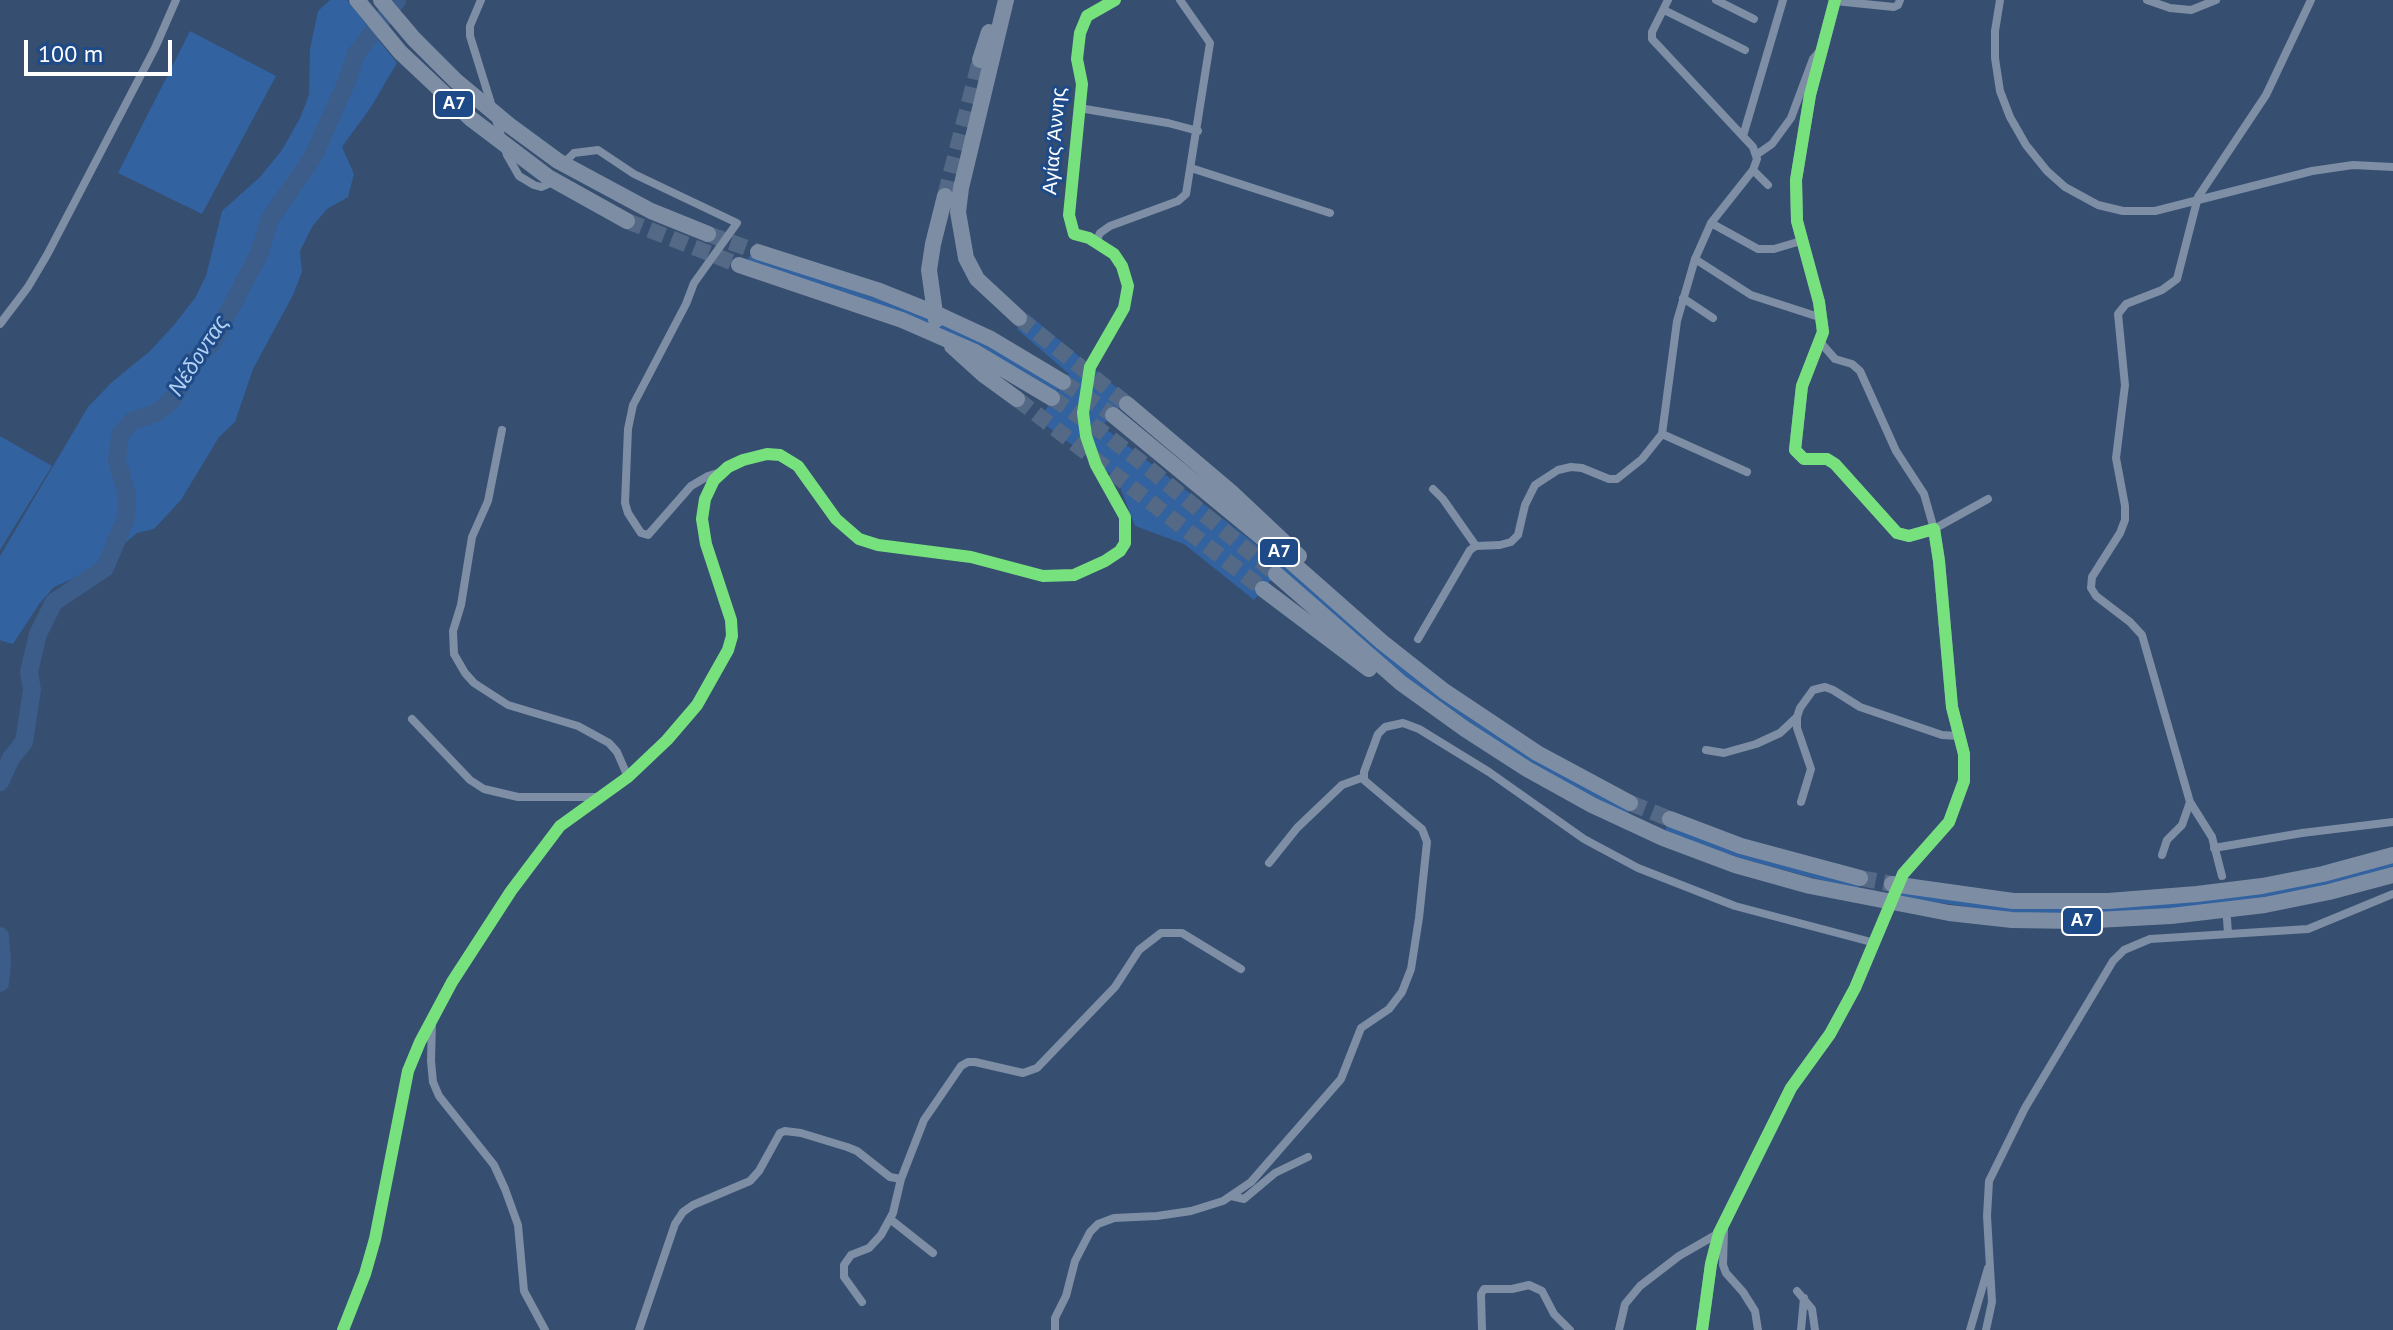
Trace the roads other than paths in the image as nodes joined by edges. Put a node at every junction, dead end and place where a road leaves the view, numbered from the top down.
1 (176, 0) edge
2 (357, 0) edge
3 (381, 0) edge
4 (481, 0) edge
5 (999, 0) edge
6 (1006, 0) edge
7 (1115, 0) edge
8 (1180, 0) edge
9 (1668, 0) edge
10 (1716, 0) edge
11 (1783, 0) edge
12 (1835, 0) edge
13 (1900, 0) edge
14 (2000, 0) edge
15 (2147, 0) edge
16 (2216, 0) edge
17 (2311, 0) edge
18 (1664, 10) junction
19 (1754, 19) dead end
20 (1824, 48) junction
21 (1745, 50) dead end
22 (980, 60) tunnel mouth
23 (1079, 108) junction
24 (1198, 131) junction
25 (1743, 136) junction
26 (1756, 155) junction
27 (2393, 167) edge
28 (1191, 168) junction
29 (1753, 170) junction
30 (1768, 185) dead end
31 (945, 196) tunnel mouth
32 (2196, 201) junction
33 (1330, 213) dead end
34 (627, 221) tunnel mouth
35 (1711, 223) junction
36 (708, 234) tunnel mouth
37 (1801, 241) junction
38 (1096, 242) junction
39 (758, 252) tunnel mouth
40 (1695, 259) junction
41 (739, 265) tunnel mouth
42 (1683, 298) junction
43 (1019, 318) tunnel mouth
44 (1713, 318) dead end
45 (1822, 318) junction
46 (0, 324) edge
47 (1821, 343) junction
48 (1063, 382) tunnel mouth
49 (1052, 398) tunnel mouth
50 (1017, 399) tunnel mouth
51 (1127, 404) tunnel mouth
52 (1113, 415) tunnel mouth
53 (502, 430) dead end
54 (1662, 434) junction
55 (722, 472) junction
56 (1747, 472) dead end
57 (1433, 489) dead end
58 (1988, 499) dead end
59 (1934, 529) junction
60 (1476, 546) junction
61 (1276, 574) tunnel mouth
62 (1263, 589) tunnel mouth
63 (1418, 639) dead end
64 (1444, 691) junction
65 (1797, 717) junction
66 (412, 719) dead end
67 (1465, 729) junction
68 (1959, 736) junction
69 (1706, 750) dead end
70 (628, 777) junction
71 (1364, 777) junction
72 (597, 797) junction
73 (1801, 802) dead end
74 (2190, 802) junction
75 (1630, 803) tunnel mouth
76 (1670, 819) tunnel mouth
77 (2393, 822) edge
78 (2214, 848) junction
79 (2162, 855) dead end
80 (2393, 855) edge
81 (1269, 863) dead end
82 (2393, 875) edge
83 (2222, 876) dead end
84 (1860, 878) tunnel mouth
85 (1892, 884) tunnel mouth
86 (2393, 894) edge
87 (2227, 919) dead end
88 (2228, 934) junction
89 (1875, 943) junction
90 (1241, 969) dead end
91 (432, 1021) junction
92 (1308, 1157) dead end
93 (901, 1179) junction
94 (1231, 1196) junction
95 (890, 1219) junction
96 (1722, 1227) junction
97 (933, 1253) dead end
98 (1989, 1263) junction
99 (862, 1302) dead end
100 (343, 1330) edge
101 (545, 1330) edge
102 (639, 1330) edge
103 (1055, 1330) edge
104 (1482, 1330) edge
105 (1570, 1330) edge
106 (1619, 1330) edge
107 (1702, 1330) edge
108 (1758, 1330) edge
109 (1801, 1330) edge
110 (1815, 1330) edge
111 (1970, 1330) edge
112 (1986, 1330) edge

1 - 46 street
2 - 34 highway, Α7
3 - 36 highway, Α7
4 - 55 street
5 - 22 highway
6 - 43 highway
7 - 23 street, Αγίας Άννης
8 - 24 street
9 - 18 street
10 - 19 street
11 - 25 street
12 - 13 street
12 - 20 street
14 - 32 street
15 - 16 street
17 - 32 street
18 - 21 street
18 - 25 street
20 - 26 street
20 - 37 street
23 - 24 street
23 - 38 street, Αγίας Άννης
24 - 28 street
25 - 26 street
26 - 29 street
27 - 32 street
28 - 33 street
28 - 38 street
29 - 30 street
29 - 35 street
31 - 50 highway
32 - 74 street
35 - 37 street
35 - 40 street
37 - 45 street
38 - 55 street, Αγίας Άννης
39 - 48 highway
40 - 42 street
40 - 45 street
41 - 49 highway
42 - 44 street
42 - 54 street
45 - 47 street
47 - 59 street
47 - 59 street
51 - 64 highway
52 - 64 highway, Α7
53 - 70 street
54 - 56 street
54 - 60 street
55 - 70 street
57 - 60 street
58 - 59 street
59 - 68 street
60 - 63 street
61 - 67 highway, Α7
62 - 67 highway
64 - 75 highway, Α7
65 - 68 street
65 - 69 street
65 - 73 street
66 - 72 street
67 - 82 highway, Α7
68 - 89 street
70 - 72 street
71 - 81 street
71 - 89 street
71 - 94 street
72 - 91 street
74 - 78 street
74 - 79 street
76 - 84 highway
77 - 78 street
78 - 83 street
80 - 85 highway, Α7
86 - 88 street
87 - 88 street
88 - 98 street
89 - 96 street
90 - 93 street
91 - 100 street
91 - 101 street
92 - 94 street
93 - 95 street
93 - 102 street
94 - 103 street
95 - 97 street
95 - 99 street
96 - 106 street
96 - 107 street
96 - 108 street
98 - 111 street
98 - 112 street
104 - 105 street
109 - 110 street

